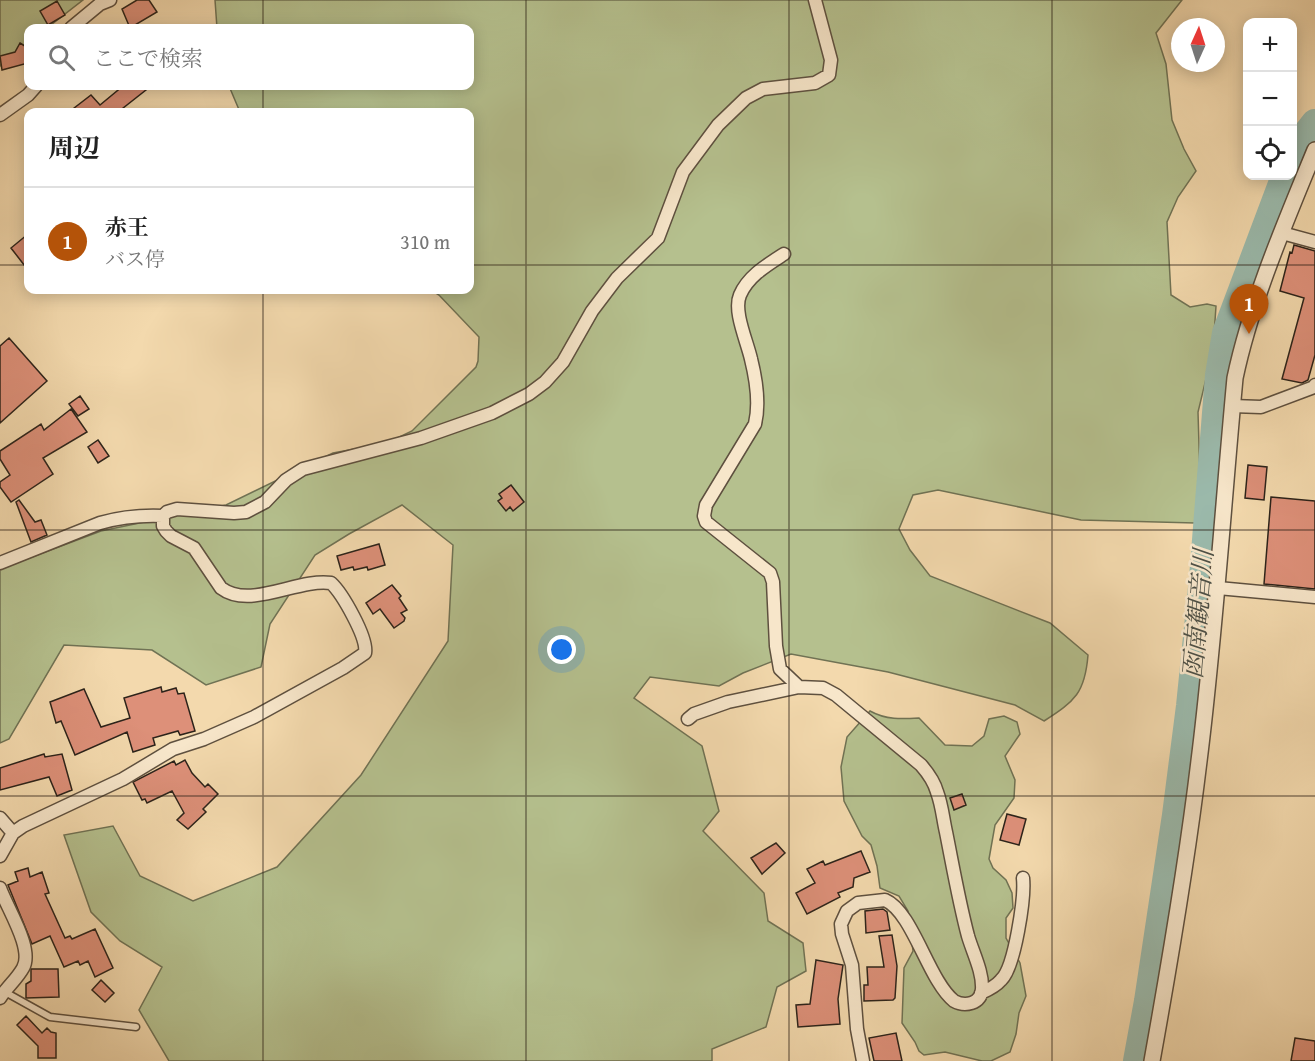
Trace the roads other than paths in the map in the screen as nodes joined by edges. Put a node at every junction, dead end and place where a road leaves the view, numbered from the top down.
1 (110, 0) edge
2 (815, 0) edge
3 (75, 24) edge
4 (32, 90) edge
5 (0, 115) edge
6 (1315, 150) edge
7 (1282, 233) junction
8 (1315, 242) edge
9 (784, 254) dead end
10 (1315, 386) edge
11 (1232, 406) junction
12 (163, 516) junction
13 (0, 563) edge
14 (1218, 588) junction
15 (1315, 597) edge
16 (799, 687) junction
17 (688, 719) dead end
18 (0, 818) edge
19 (13, 833) junction
20 (0, 856) edge
21 (1023, 878) dead end
22 (0, 888) edge
23 (981, 993) junction
24 (2, 995) edge
25 (136, 1027) dead end
26 (863, 1061) edge
27 (1152, 1061) edge

1 - 3 street
2 - 12 street
4 - 5 street
6 - 7 street
7 - 8 street
7 - 11 street
9 - 16 street
10 - 11 street
11 - 14 street
12 - 13 street
12 - 19 street
14 - 15 street
14 - 27 street
16 - 17 street
16 - 23 street
18 - 19 street
19 - 20 street
21 - 23 street
22 - 24 street
23 - 26 street
24 - 25 lane

